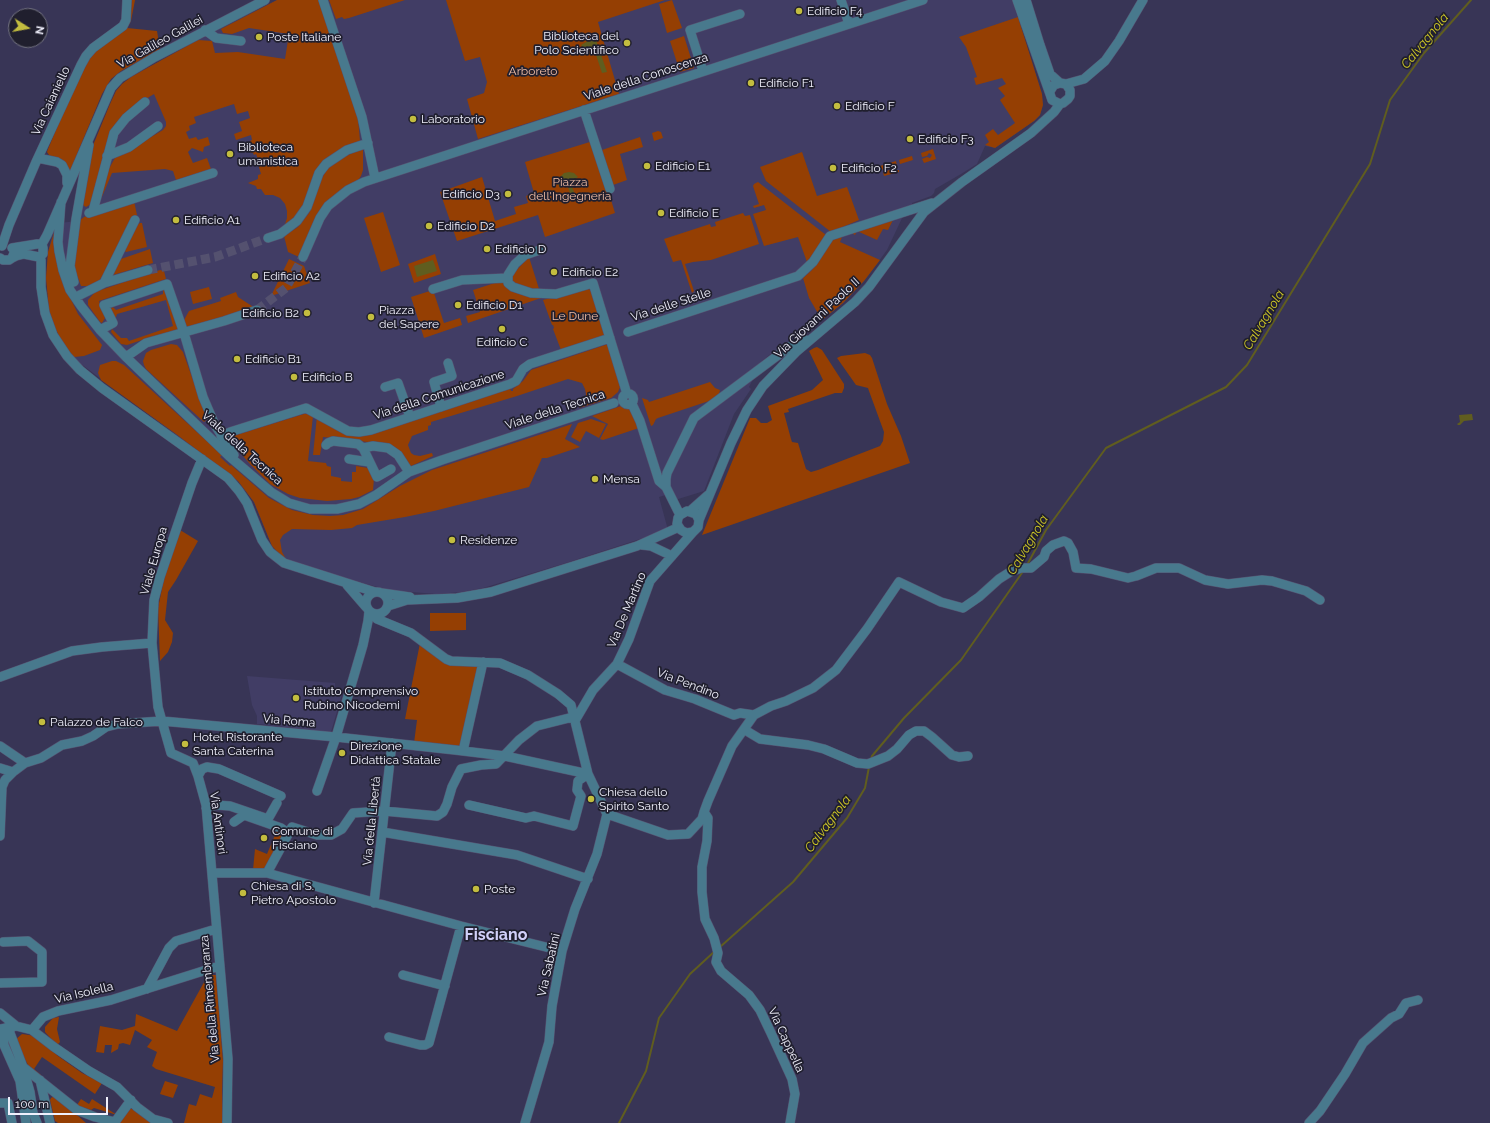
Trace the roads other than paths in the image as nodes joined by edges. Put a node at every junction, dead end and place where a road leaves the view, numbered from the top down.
1 (127, 0) edge
2 (265, 0) edge
3 (323, 0) edge
4 (841, 0) edge
5 (923, 0) edge
6 (1017, 0) edge
7 (1026, 0) edge
8 (1143, 0) edge
9 (740, 14) dead end
10 (849, 24) junction
11 (206, 30) junction
12 (241, 41) dead end
13 (703, 71) junction
14 (1084, 79) junction
15 (1063, 84) junction
16 (1050, 96) junction
17 (1070, 96) junction
18 (145, 102) dead end
19 (1060, 104) junction
20 (584, 110) junction
21 (1045, 120) junction
22 (158, 126) dead end
23 (93, 129) junction
24 (368, 143) junction
25 (107, 156) junction
26 (38, 158) junction
27 (213, 173) dead end
28 (375, 178) junction
29 (610, 189) dead end
30 (65, 192) junction
31 (81, 192) junction
32 (61, 202) junction
33 (935, 202) junction
34 (78, 206) junction
35 (91, 212) junction
36 (59, 214) junction
37 (76, 219) junction
38 (135, 220) dead end
39 (9, 225) junction
40 (268, 238) tunnel mouth
41 (42, 244) junction
42 (1, 247) edge
43 (540, 250) dead end
44 (7, 255) edge
45 (39, 257) junction
46 (303, 257) tunnel mouth
47 (148, 270) tunnel mouth
48 (507, 278) junction
49 (104, 283) junction
50 (433, 289) dead end
51 (76, 297) junction
52 (257, 310) tunnel mouth
53 (100, 330) junction
54 (628, 332) dead end
55 (184, 333) junction
56 (814, 336) junction
57 (610, 338) junction
58 (126, 357) junction
59 (448, 363) dead end
60 (385, 387) dead end
61 (627, 399) junction
62 (441, 407) junction
63 (410, 417) junction
64 (198, 426) junction
65 (220, 435) junction
66 (326, 445) dead end
67 (363, 448) junction
68 (202, 459) junction
69 (349, 459) dead end
70 (370, 462) junction
71 (241, 466) junction
72 (390, 469) dead end
73 (410, 472) junction
74 (666, 487) junction
75 (710, 494) junction
76 (690, 511) junction
77 (680, 515) junction
78 (699, 520) junction
79 (679, 527) junction
80 (693, 532) junction
81 (637, 546) junction
82 (672, 556) junction
83 (346, 584) junction
84 (378, 593) junction
85 (423, 600) junction
86 (1320, 600) dead end
87 (387, 607) junction
88 (369, 611) junction
89 (395, 626) junction
90 (152, 642) junction
91 (483, 662) junction
92 (617, 664) junction
93 (0, 677) edge
94 (754, 715) junction
95 (576, 719) junction
96 (162, 721) junction
97 (744, 730) junction
98 (336, 737) junction
99 (392, 742) junction
100 (0, 746) edge
101 (463, 751) junction
102 (505, 756) junction
103 (968, 756) dead end
104 (25, 763) junction
105 (0, 768) edge
106 (13, 772) junction
107 (587, 772) junction
108 (198, 776) junction
109 (317, 791) dead end
110 (469, 805) dead end
111 (206, 808) junction
112 (384, 811) junction
113 (704, 812) junction
114 (606, 814) junction
115 (234, 822) dead end
116 (382, 832) junction
117 (288, 833) junction
118 (0, 836) edge
119 (212, 873) junction
120 (266, 873) junction
121 (588, 879) junction
122 (374, 902) junction
123 (461, 926) junction
124 (216, 929) junction
125 (3, 942) dead end
126 (562, 951) junction
127 (219, 966) junction
128 (403, 975) dead end
129 (0, 983) edge
130 (445, 986) junction
131 (147, 989) junction
132 (1418, 1000) dead end
133 (0, 1013) edge
134 (6, 1028) edge
135 (32, 1030) junction
136 (389, 1037) dead end
137 (23, 1066) junction
138 (40, 1080) junction
139 (131, 1100) junction
140 (0, 1103) edge
141 (12, 1123) edge
142 (26, 1123) edge
143 (37, 1123) edge
144 (50, 1123) edge
145 (168, 1123) edge
146 (227, 1123) edge
147 (525, 1123) edge
148 (790, 1123) edge
149 (1309, 1123) edge

1 - 26 street, Via Caianiello
2 - 11 street, Via Galileo Galilei
3 - 24 street
4 - 10 street
5 - 10 street, Viale della Conoscenza
6 - 16 street
7 - 15 street
8 - 14 street
9 - 13 street
10 - 13 street, Viale della Conoscenza
11 - 12 street
11 - 23 street, Via Galileo Galilei
13 - 20 street, Viale della Conoscenza
14 - 15 street
14 - 17 street
15 - 16 street
15 - 17 street
16 - 19 street
16 - 21 street
17 - 19 street
18 - 25 street
19 - 21 street, Via Giovanni Paolo II
20 - 28 street, Viale della Conoscenza
20 - 29 street
21 - 33 street, Via Giovanni Paolo II
22 - 25 street
23 - 30 street, Via Galileo Galilei
23 - 31 street, Via Galileo Galilei
24 - 28 street
24 - 40 street
25 - 35 street
26 - 30 street
26 - 39 street, Via Caianiello
27 - 35 street
28 - 46 street, Viale della Conoscenza
30 - 31 street
30 - 32 street, Via Galileo Galilei
31 - 34 street, Via Galileo Galilei
32 - 36 street, Viale della Tecnica
32 - 41 street, Via Galileo Galilei
33 - 54 street, Via delle Stelle
33 - 56 street, Via Giovanni Paolo II
34 - 35 street
34 - 37 street, Via Galileo Galilei
35 - 37 street
36 - 37 street
36 - 51 street, Viale della Tecnica
37 - 51 street, Via Galileo Galilei
38 - 49 street
39 - 42 street, Via Caianiello
39 - 44 street, Via Caianiello
41 - 44 street
41 - 45 street, Via Galileo Galilei
42 - 44 street
43 - 48 street
44 - 45 street
45 - 68 street
47 - 49 street
48 - 50 street
48 - 57 street
49 - 51 street
51 - 53 street, Viale della Tecnica
52 - 55 street
53 - 55 street
53 - 58 street, Viale della Tecnica
55 - 58 street
55 - 65 street
56 - 74 street
56 - 75 street, Via Giovanni Paolo II
57 - 61 street
57 - 62 street, Via della Comunicazione
58 - 64 street, Viale della Tecnica
59 - 62 street
60 - 63 street
61 - 73 street, Viale della Tecnica
61 - 74 street
62 - 63 street, Via della Comunicazione
63 - 65 street, Via della Comunicazione
64 - 65 street
64 - 71 street, Viale della Tecnica
65 - 71 street
66 - 67 street
67 - 70 street
67 - 73 street
68 - 83 street
68 - 90 street, Viale Europa
69 - 70 street
70 - 72 street
71 - 73 street, Viale della Tecnica
74 - 77 street
75 - 76 street, Via Giovanni Paolo II
75 - 78 street, Via Giovanni Paolo II
76 - 77 street
76 - 78 street
77 - 79 street
78 - 80 street
79 - 80 street
79 - 81 street
80 - 82 street, Via De Martino
81 - 82 street
81 - 85 street
82 - 92 street, Via De Martino
83 - 84 street
83 - 88 street
84 - 85 street
84 - 87 street
84 - 88 street
85 - 87 street
86 - 94 street
87 - 88 street
87 - 89 street
88 - 89 street
88 - 98 street
89 - 91 street
90 - 93 street
90 - 96 street, Viale Europa
91 - 95 street
91 - 101 street
92 - 94 street, Via Pendino
92 - 95 street, Via De Martino
94 - 97 street
95 - 102 street
95 - 107 street
96 - 98 street, Via Roma
96 - 104 street, Via Roma
96 - 108 street, Via Antinori
97 - 103 street
97 - 113 street
98 - 99 street, Via Roma
98 - 109 street
99 - 101 street, Via Roma
99 - 112 street, Via della Libertà
100 - 104 street
101 - 102 street, Via Roma
102 - 107 street, Via Roma
102 - 112 street
104 - 106 street, Via Roma
105 - 106 street
106 - 118 street, Via Roma
107 - 110 street
107 - 114 street
108 - 111 street, Via Antinori
108 - 111 street
111 - 119 street, Via Antinori
112 - 116 street, Via della Libertà
112 - 117 street
113 - 114 street
113 - 148 street, Via Cappella
114 - 121 street, Via Sabatini
115 - 117 street
116 - 121 street
116 - 122 street, Via della Libertà
117 - 120 street
119 - 120 street
119 - 124 street, Via della Rimembranza
120 - 122 street
121 - 126 street, Via Sabatini
122 - 123 street
123 - 126 street
123 - 130 street
124 - 127 street, Via della Rimembranza
124 - 131 street
125 - 129 street, Via Isolella
126 - 147 street, Via Sabatini
127 - 131 street, Via Isolella
127 - 146 street, Via della Rimembranza
128 - 130 street
130 - 136 street
131 - 135 street, Via Isolella
132 - 149 street
133 - 134 street
134 - 135 street
134 - 137 street
134 - 142 street
135 - 139 street
137 - 138 street
137 - 143 street
138 - 139 street
138 - 144 street
139 - 145 street
140 - 141 street

